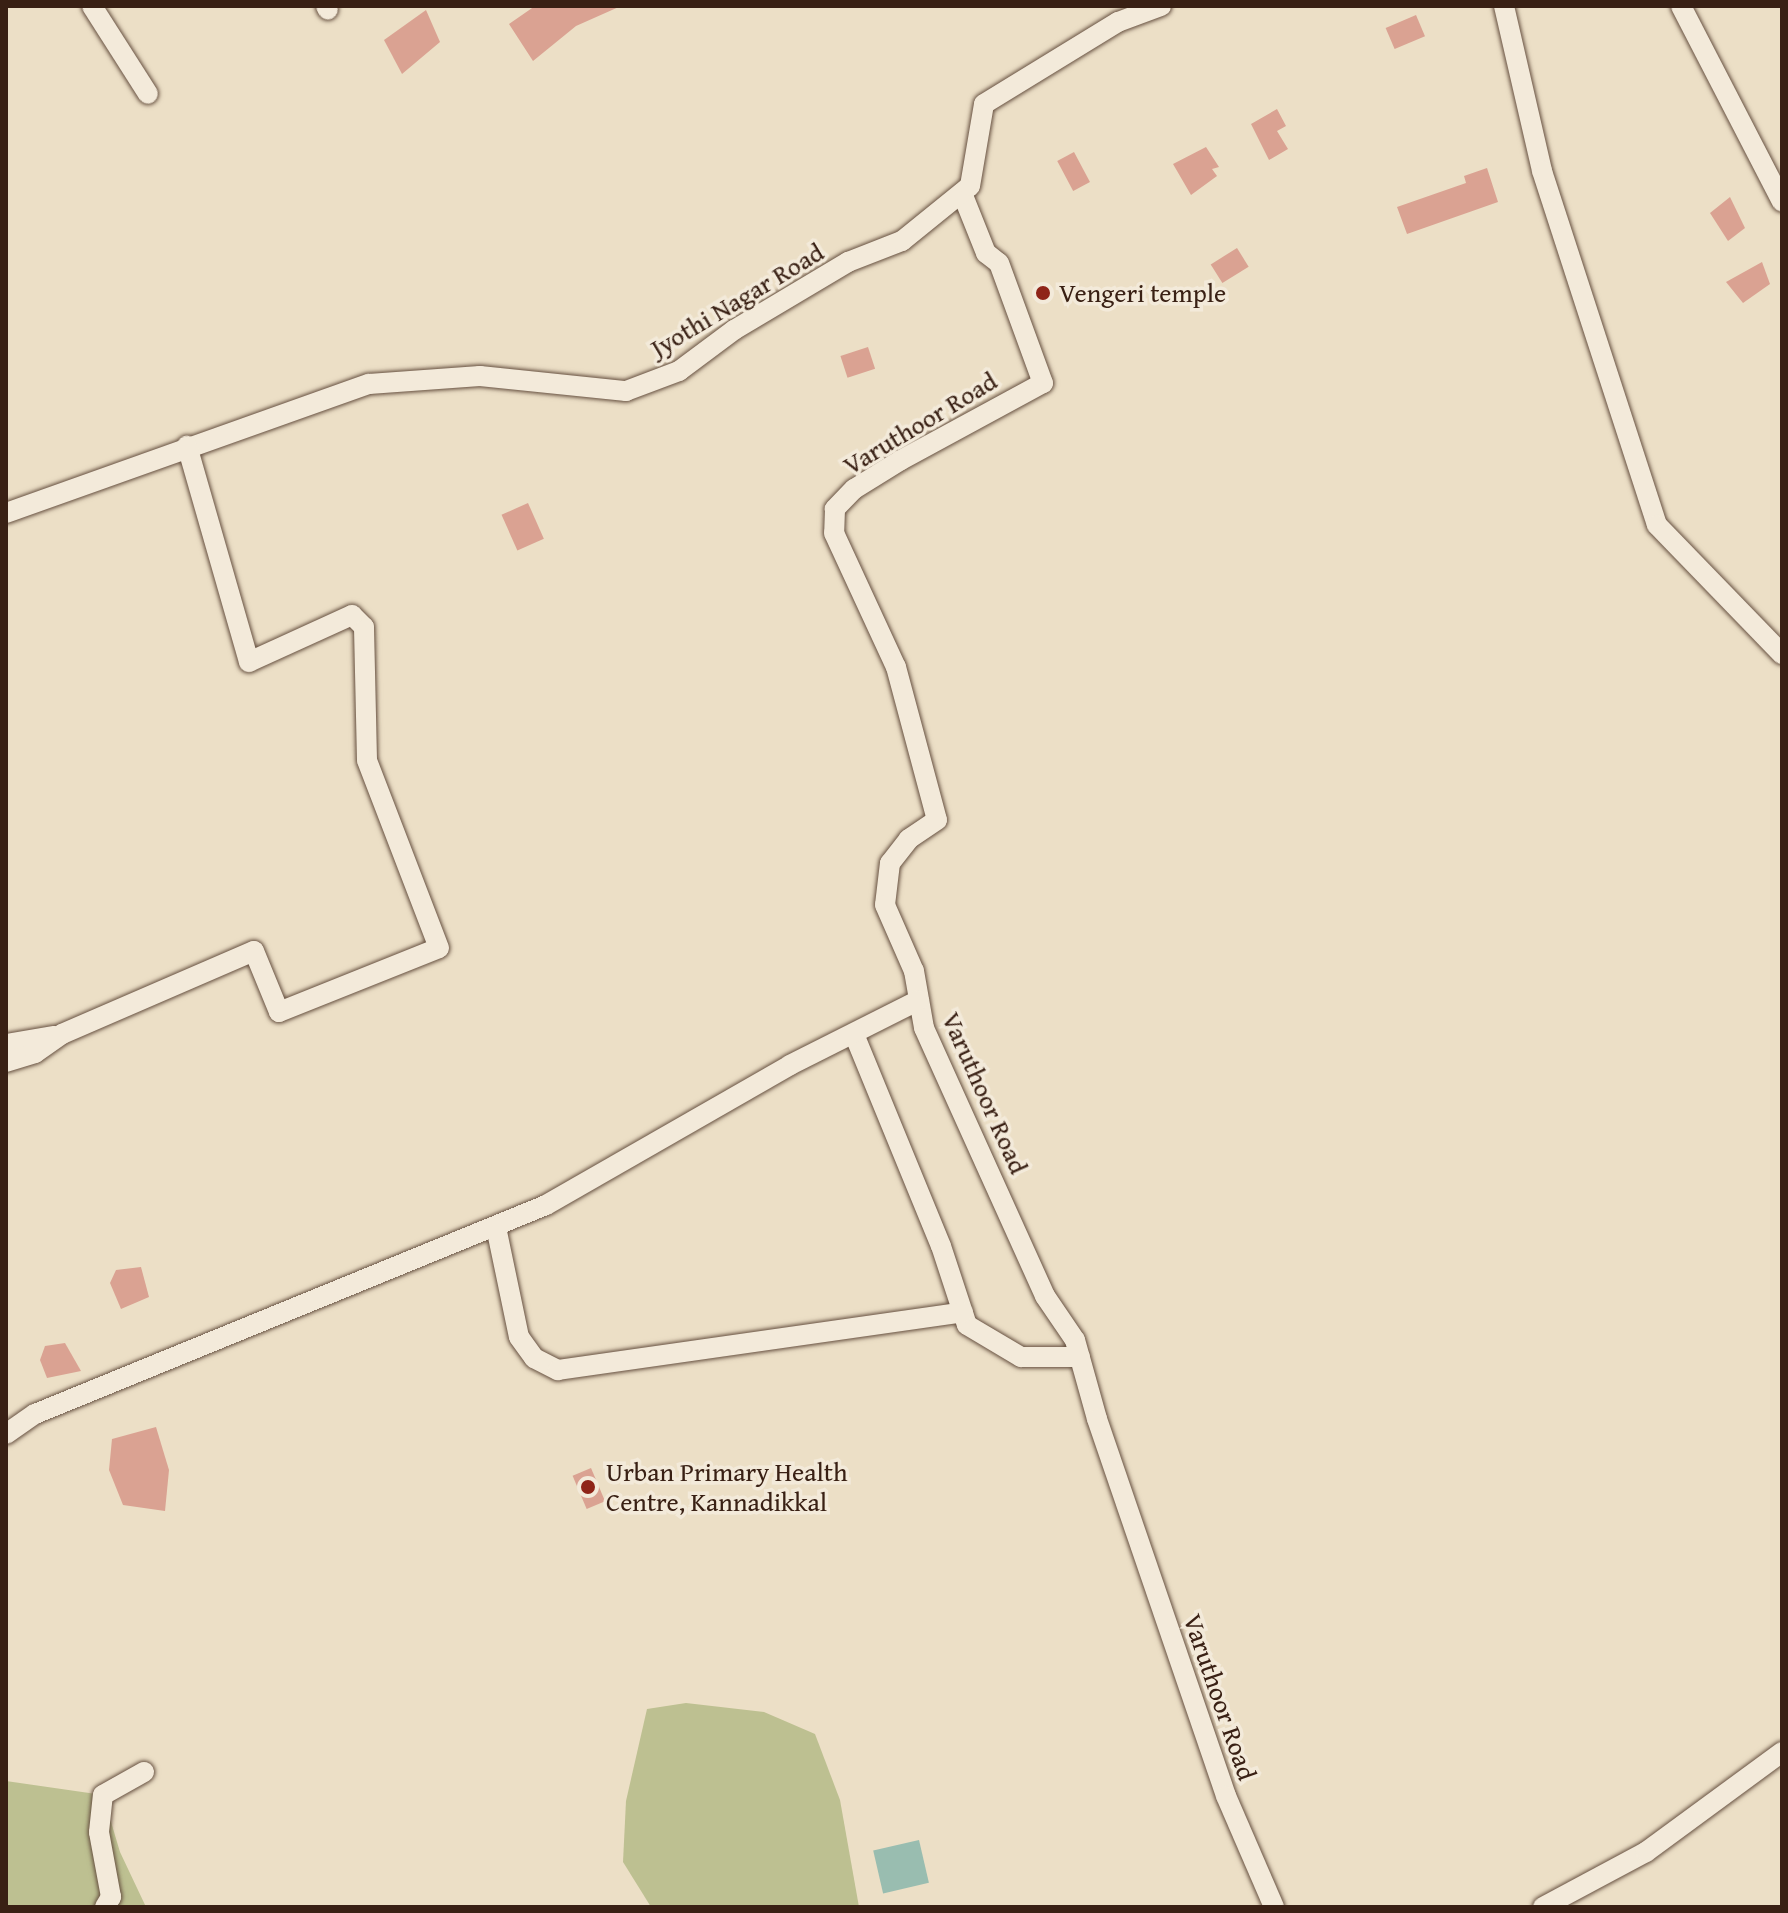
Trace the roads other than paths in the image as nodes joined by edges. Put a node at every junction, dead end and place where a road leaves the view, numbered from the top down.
1 (92, 6) edge
2 (1161, 6) edge
3 (1504, 6) edge
4 (1681, 6) edge
5 (148, 94) dead end
6 (962, 193) junction
7 (1782, 202) edge
8 (187, 446) junction
9 (6, 513) edge
10 (1782, 654) edge
11 (919, 1000) junction
12 (62, 1034) junction
13 (854, 1034) junction
14 (6, 1044) edge
15 (6, 1062) edge
16 (496, 1227) junction
17 (963, 1312) junction
18 (1080, 1357) junction
19 (6, 1434) edge
20 (1782, 1752) edge
21 (144, 1772) dead end
22 (105, 1907) edge
23 (1274, 1907) edge
24 (1543, 1907) edge

1 - 5 street
2 - 6 street
3 - 10 street
4 - 7 street
6 - 8 street, Jyothi Nagar Road
6 - 11 street, Varuthoor Road
8 - 9 street, Jyothi Nagar Road
8 - 12 street
11 - 13 street
11 - 18 street, Varuthoor Road
12 - 14 street
12 - 15 street
13 - 16 street
13 - 17 street
16 - 17 street
16 - 19 street
17 - 18 street
18 - 23 street, Varuthoor Road
20 - 24 street
21 - 22 street

